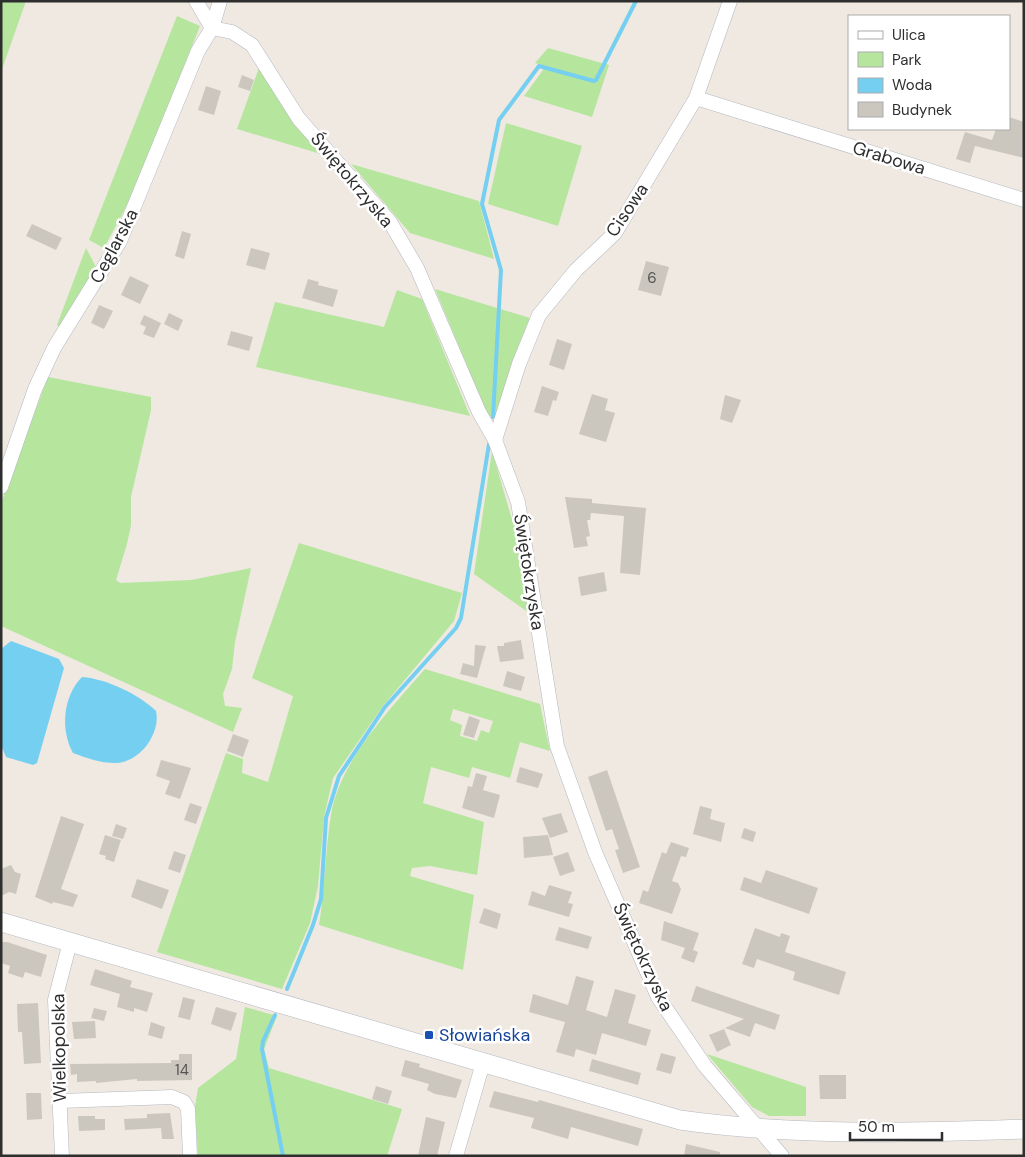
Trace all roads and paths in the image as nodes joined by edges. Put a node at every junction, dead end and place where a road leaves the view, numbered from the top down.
1 (196, 1) edge
2 (220, 1) edge
3 (730, 1) edge
4 (212, 28) junction
5 (696, 98) junction
6 (1024, 200) edge
7 (496, 437) junction
8 (1, 487) edge
9 (1, 922) edge
10 (70, 942) junction
11 (483, 1063) junction
12 (60, 1101) junction
13 (758, 1127) junction
14 (1024, 1129) edge
15 (62, 1156) edge
16 (190, 1156) edge
17 (456, 1156) edge
18 (782, 1156) edge

1 - 4 street
2 - 4 street, Ceglarska
3 - 5 street, Cisowa
4 - 7 street, Świętokrzyska
4 - 8 street, Ceglarska
5 - 6 street, Grabowa
5 - 7 street, Cisowa
7 - 13 street, Świętokrzyska
9 - 10 street
10 - 11 street
10 - 12 street, Wielkopolska
11 - 13 street
11 - 17 street
12 - 15 street, Wielkopolska
12 - 16 street
13 - 14 street
13 - 18 street, Świętokrzyska

